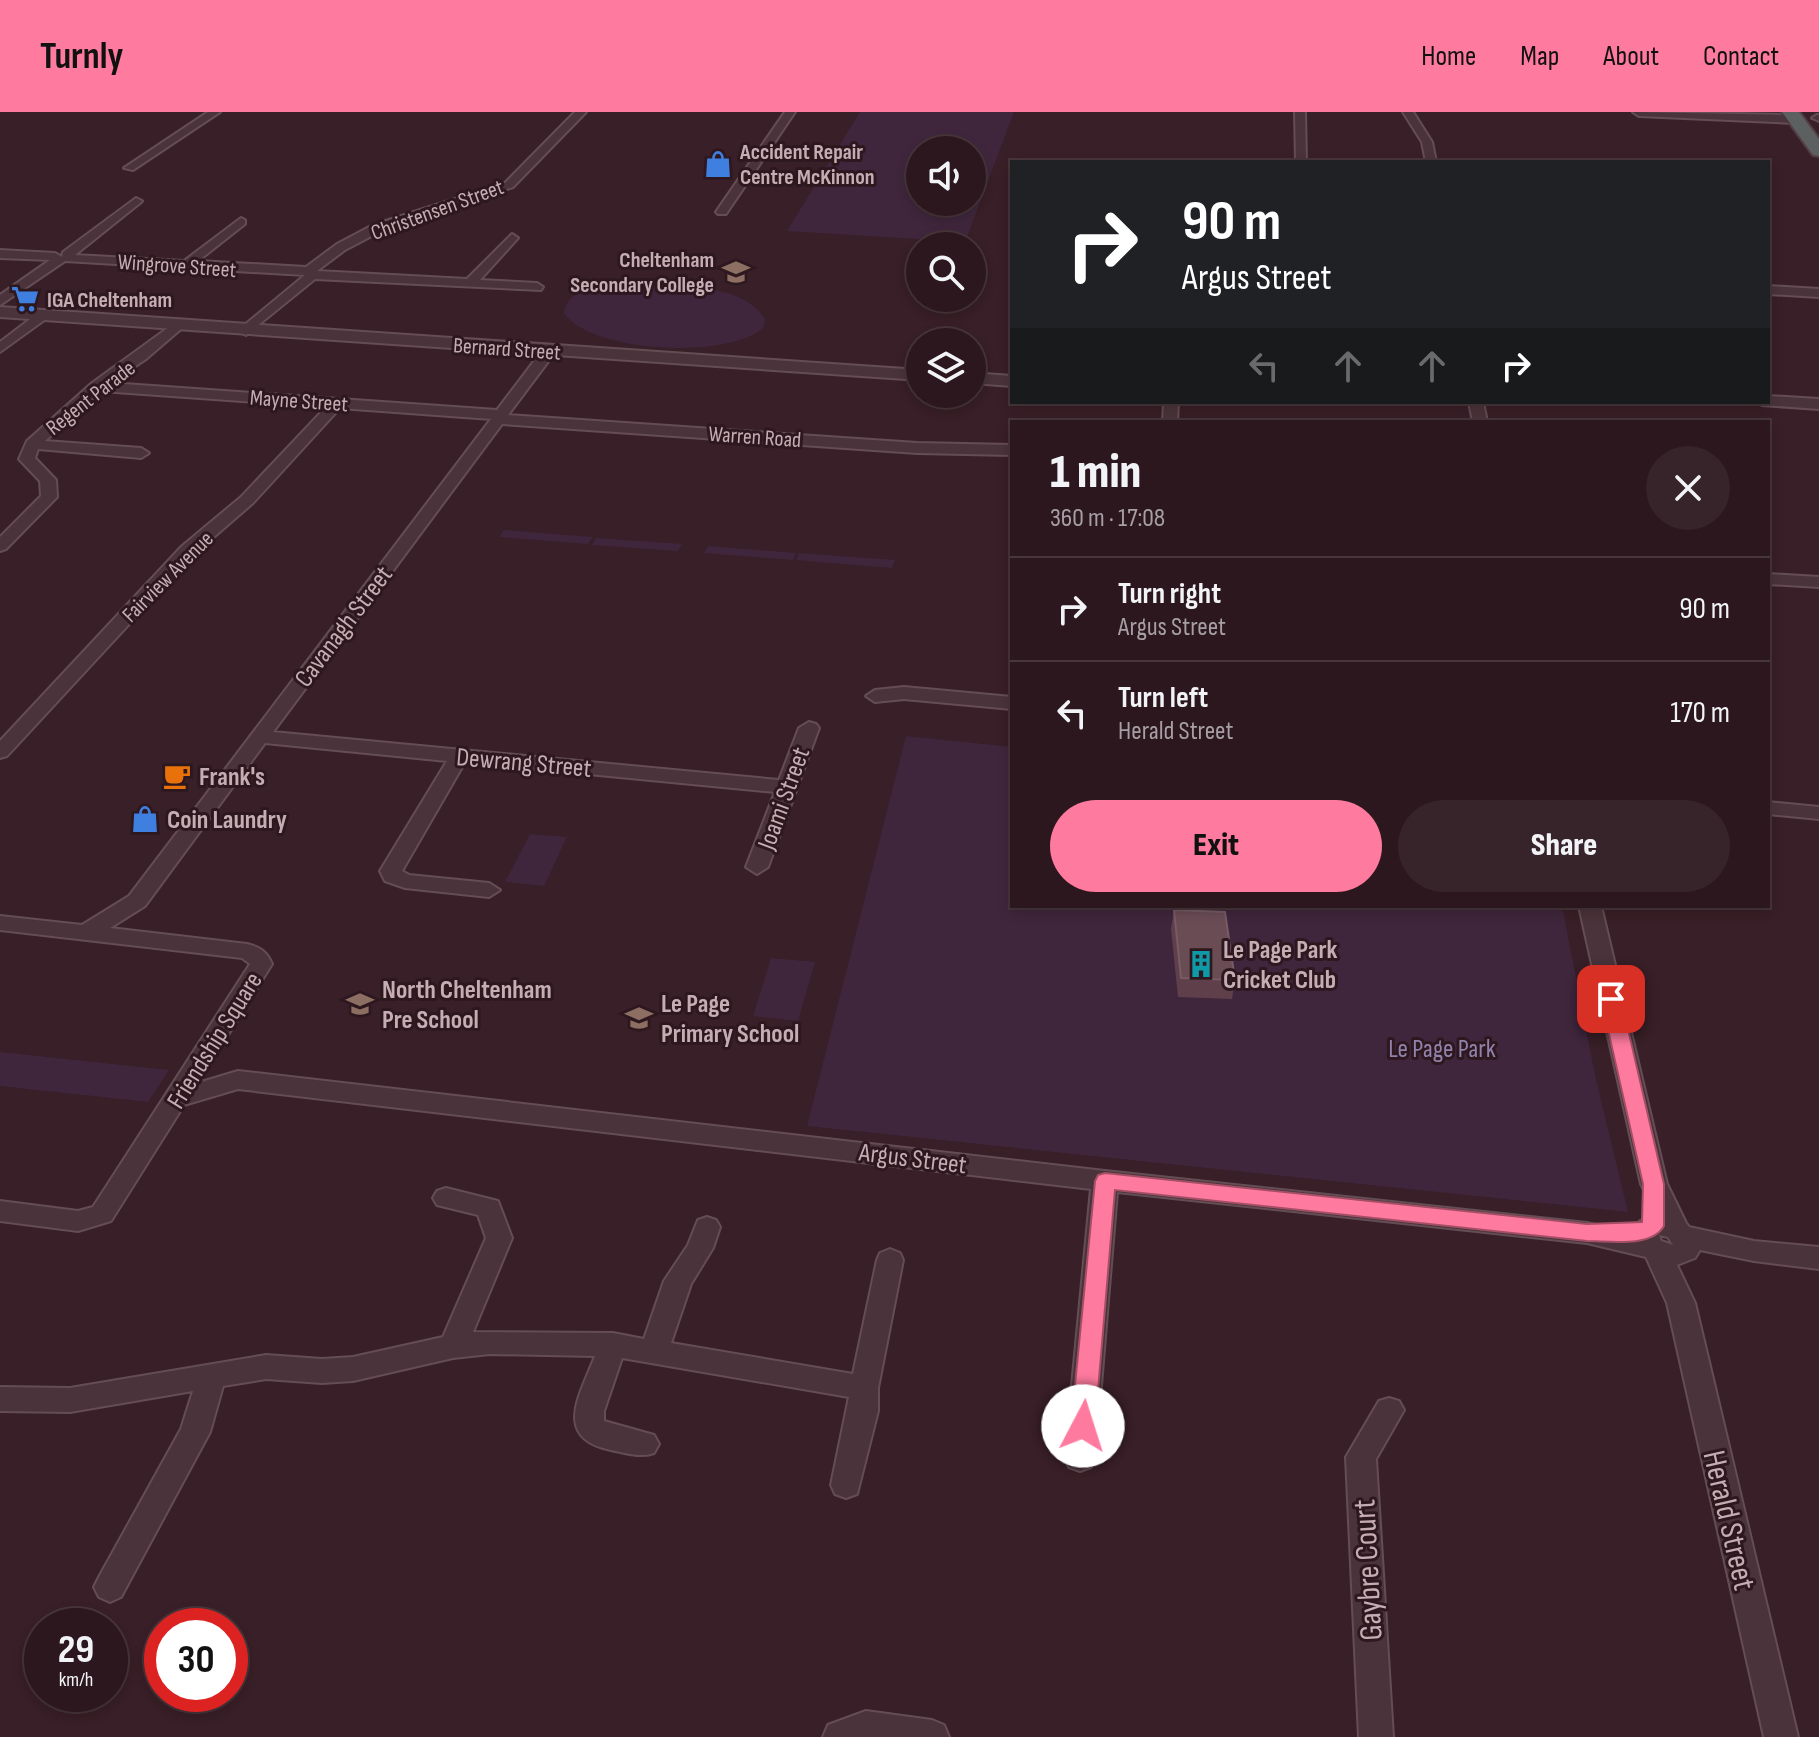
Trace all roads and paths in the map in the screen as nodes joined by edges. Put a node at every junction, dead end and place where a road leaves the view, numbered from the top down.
1 (215, 112) edge
2 (581, 112) edge
3 (790, 112) edge
4 (1300, 112) edge
5 (1408, 112) edge
6 (1639, 112) edge
7 (1792, 115) edge
8 (1817, 118) edge
9 (1819, 151) edge
10 (1301, 160) edge
11 (1431, 160) edge
12 (129, 168) dead end
13 (136, 201) dead end
14 (722, 212) dead end
15 (241, 222) dead end
16 (512, 238) dead end
17 (0, 254) edge
18 (62, 257) junction
19 (186, 265) junction
20 (311, 273) junction
21 (471, 283) junction
22 (537, 287) dead end
23 (1770, 290) edge
24 (1819, 293) edge
25 (0, 301) edge
26 (0, 314) edge
27 (41, 318) junction
28 (176, 326) junction
29 (246, 331) junction
30 (0, 348) edge
31 (549, 351) junction
32 (906, 374) edge
33 (986, 379) edge
34 (1010, 381) edge
35 (97, 386) junction
36 (1770, 401) edge
37 (337, 403) junction
38 (1819, 404) edge
39 (499, 417) junction
40 (32, 444) junction
41 (1010, 450) edge
42 (141, 453) dead end
43 (0, 546) edge
44 (1770, 579) edge
45 (1819, 582) edge
46 (875, 696) dead end
47 (1010, 703) edge
48 (809, 728) dead end
49 (260, 737) junction
50 (0, 752) edge
51 (459, 756) junction
52 (787, 787) junction
53 (1770, 807) edge
54 (1819, 813) edge
55 (757, 867) dead end
56 (489, 890) dead end
57 (137, 901) junction
58 (1590, 908) edge
59 (0, 923) edge
60 (84, 933) junction
61 (137, 940) junction
62 (206, 1053) junction
63 (238, 1080) junction
64 (178, 1098) junction
65 (1105, 1181) junction
66 (446, 1198) dead end
67 (0, 1211) edge
68 (707, 1227) dead end
69 (1667, 1241) junction
70 (1819, 1258) edge
71 (890, 1260) dead end
72 (613, 1345) junction
73 (453, 1346) junction
74 (654, 1351) junction
75 (212, 1375) junction
76 (864, 1388) junction
77 (2, 1402) edge
78 (1389, 1410) dead end
79 (644, 1444) dead end
80 (1080, 1458) dead end
81 (846, 1485) dead end
82 (110, 1587) dead end
83 (840, 1737) edge
84 (932, 1737) edge
85 (1376, 1737) edge
86 (1781, 1737) edge

1 - 12 street
2 - 20 street, Christensen Street
3 - 14 street
4 - 10 street
5 - 11 street
6 - 7 street
7 - 8 highway
7 - 9 highway
13 - 18 street
15 - 19 street
16 - 21 street
17 - 18 street, Wingrove Street
18 - 19 street, Wingrove Street
18 - 25 street
19 - 20 street, Wingrove Street
20 - 21 street, Wingrove Street
20 - 29 street, Christensen Street
21 - 22 street, Wingrove Street
23 - 24 street
26 - 27 street, Bernard Street
27 - 28 street, Bernard Street
27 - 30 street
28 - 29 street, Bernard Street
28 - 35 street, Regent Parade
29 - 31 street, Bernard Street
31 - 32 street, Bernard Street
31 - 39 street, Cavanagh Street
33 - 34 street
35 - 37 street, Mayne Street
35 - 40 street, Regent Parade
36 - 38 street
37 - 39 street, Mayne Street
37 - 50 street, Fairview Avenue
39 - 41 street, Warren Road
39 - 49 street, Cavanagh Street
40 - 42 street
40 - 43 street, Regent Parade
44 - 45 street
46 - 47 street
48 - 52 street, Joami Street
49 - 51 street, Dewrang Street
49 - 57 street, Cavanagh Street
51 - 52 street, Dewrang Street
51 - 56 street
52 - 55 street, Joami Street
53 - 54 street
57 - 60 street, Cavanagh Street
57 - 61 street
58 - 69 street, Herald Street
59 - 60 street, Friendship Square
60 - 61 street, Friendship Square
61 - 62 street, Friendship Square
62 - 63 street
62 - 64 street, Friendship Square
63 - 64 street, Argus Street
63 - 65 street, Argus Street
64 - 67 street, Friendship Square
65 - 69 street, Argus Street
65 - 80 street
66 - 73 street
68 - 74 street
69 - 70 street, Argus Street
69 - 86 street, Herald Street
71 - 76 street
72 - 73 street
72 - 74 street
72 - 79 street
73 - 75 street
74 - 76 street
75 - 77 street
75 - 82 street
76 - 81 street
78 - 85 street, Gaybre Court
83 - 84 street

